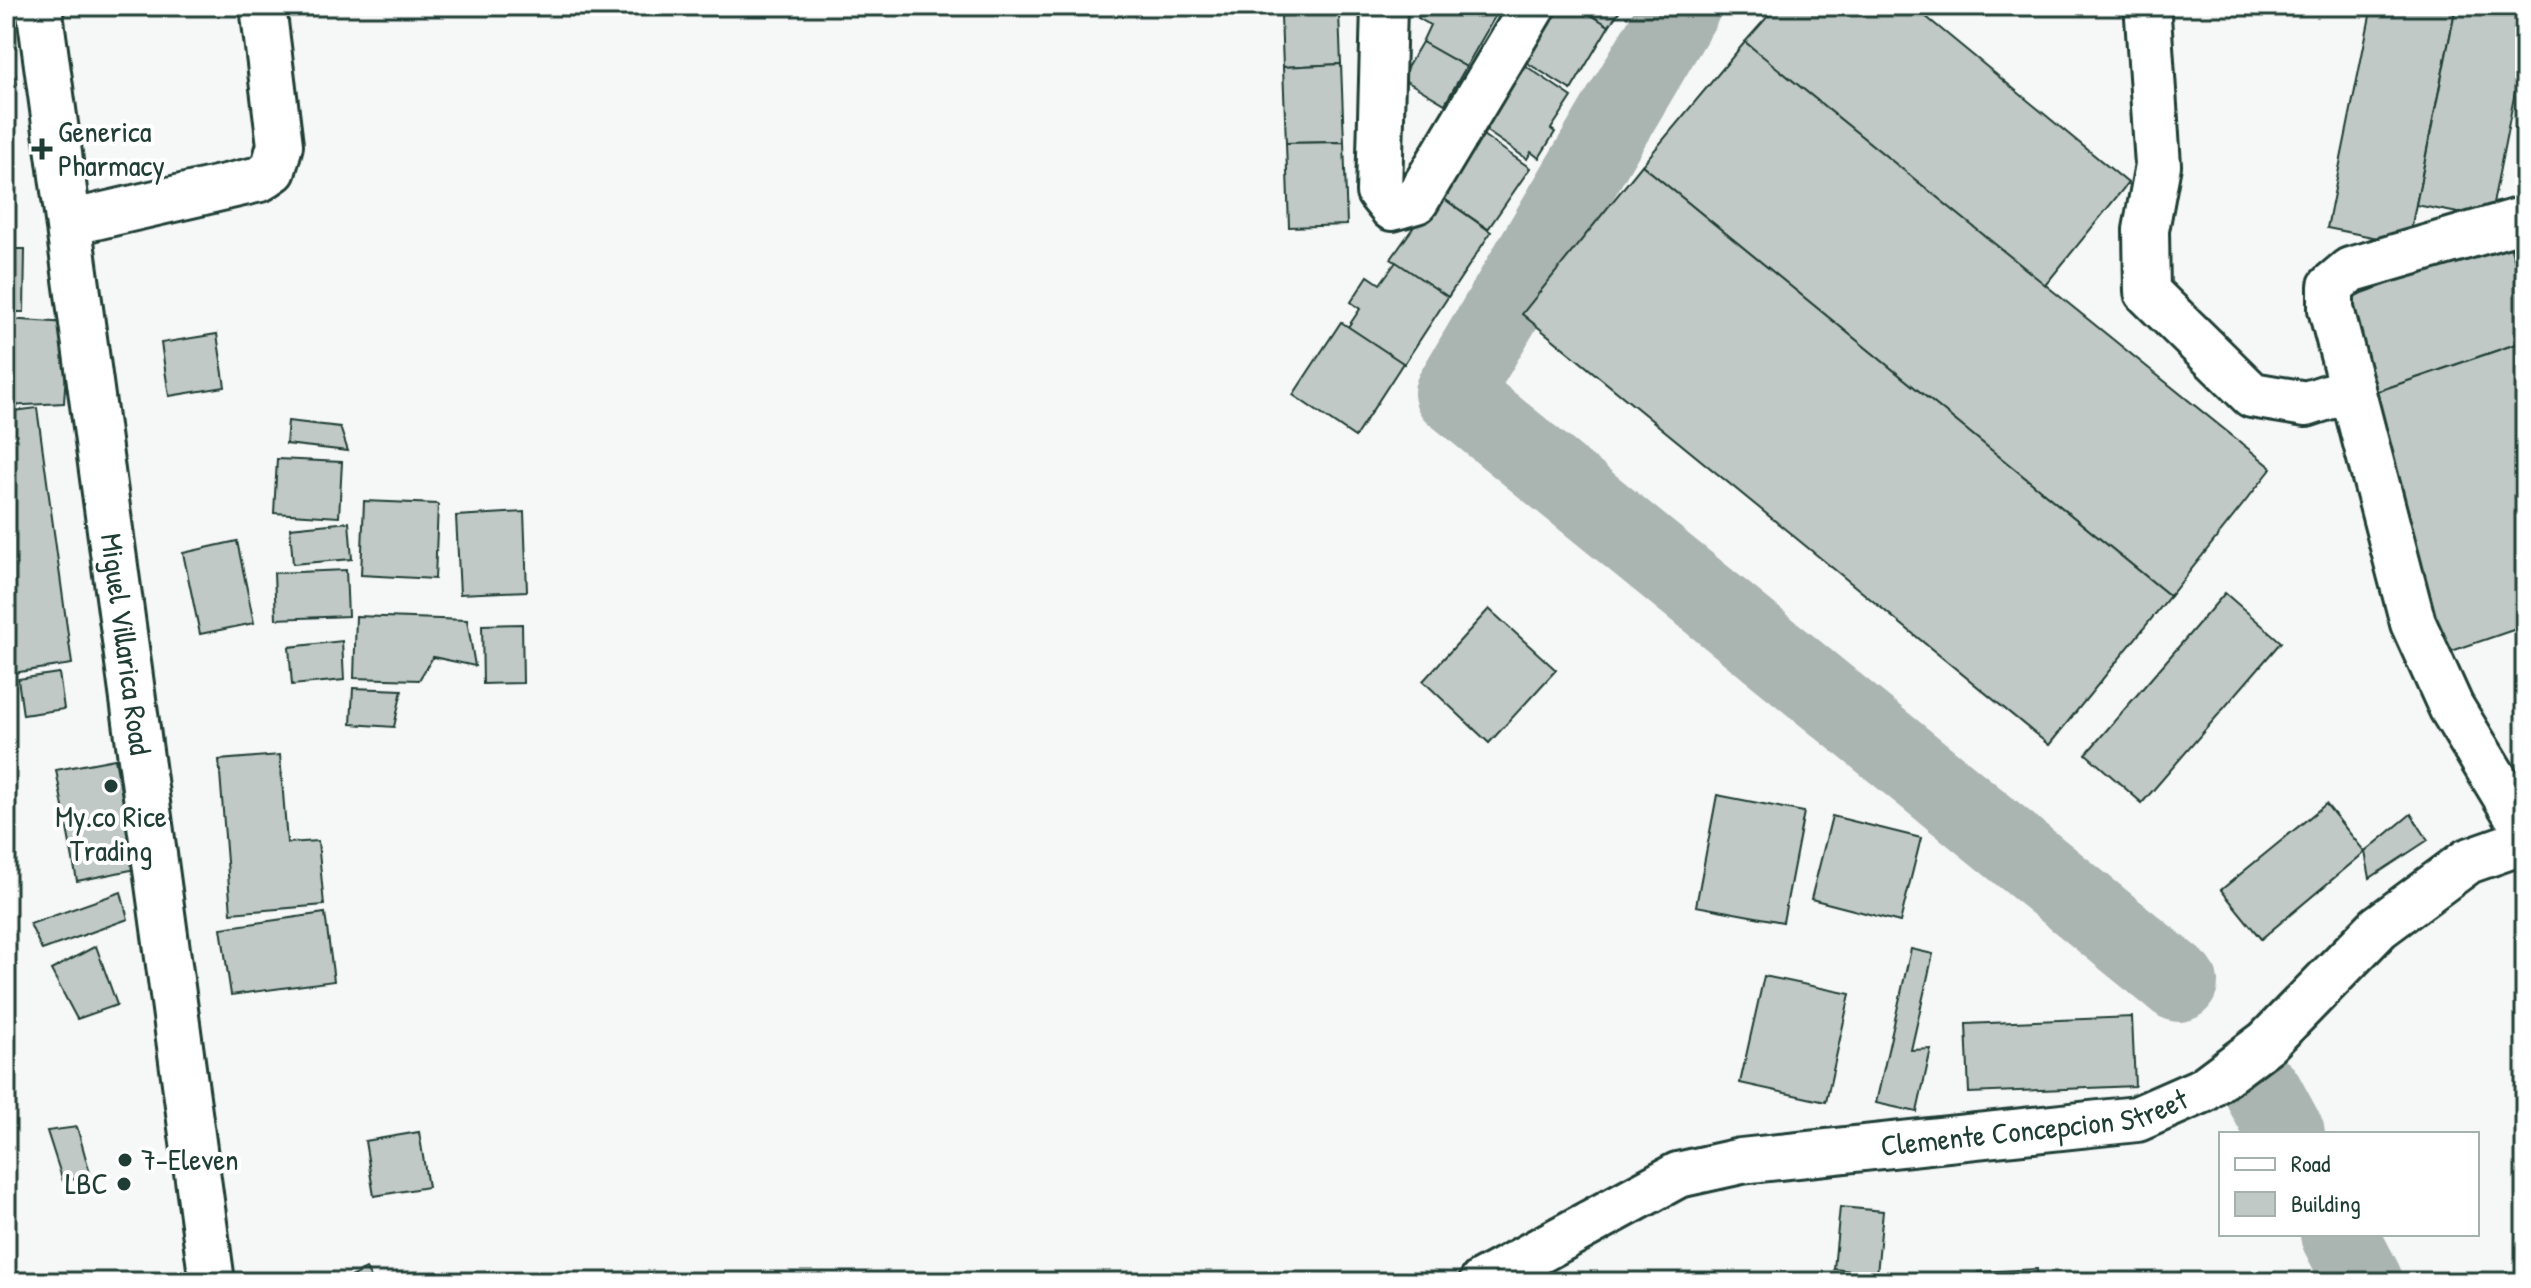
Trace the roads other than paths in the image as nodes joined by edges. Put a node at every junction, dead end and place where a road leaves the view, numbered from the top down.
1 (39, 6) edge
2 (263, 6) edge
3 (1384, 6) edge
4 (1533, 6) edge
5 (2148, 17) dead end
6 (2525, 219) edge
7 (69, 223) junction
8 (2352, 389) junction
9 (2525, 829) edge
10 (2525, 841) edge
11 (212, 1282) edge
12 (1482, 1282) edge

1 - 7 street, Miguel Villarica Road
2 - 7 street
3 - 4 street
5 - 8 street
6 - 8 street
7 - 11 street, Miguel Villarica Road
8 - 9 street
10 - 12 street, Clemente Concepcion Street

